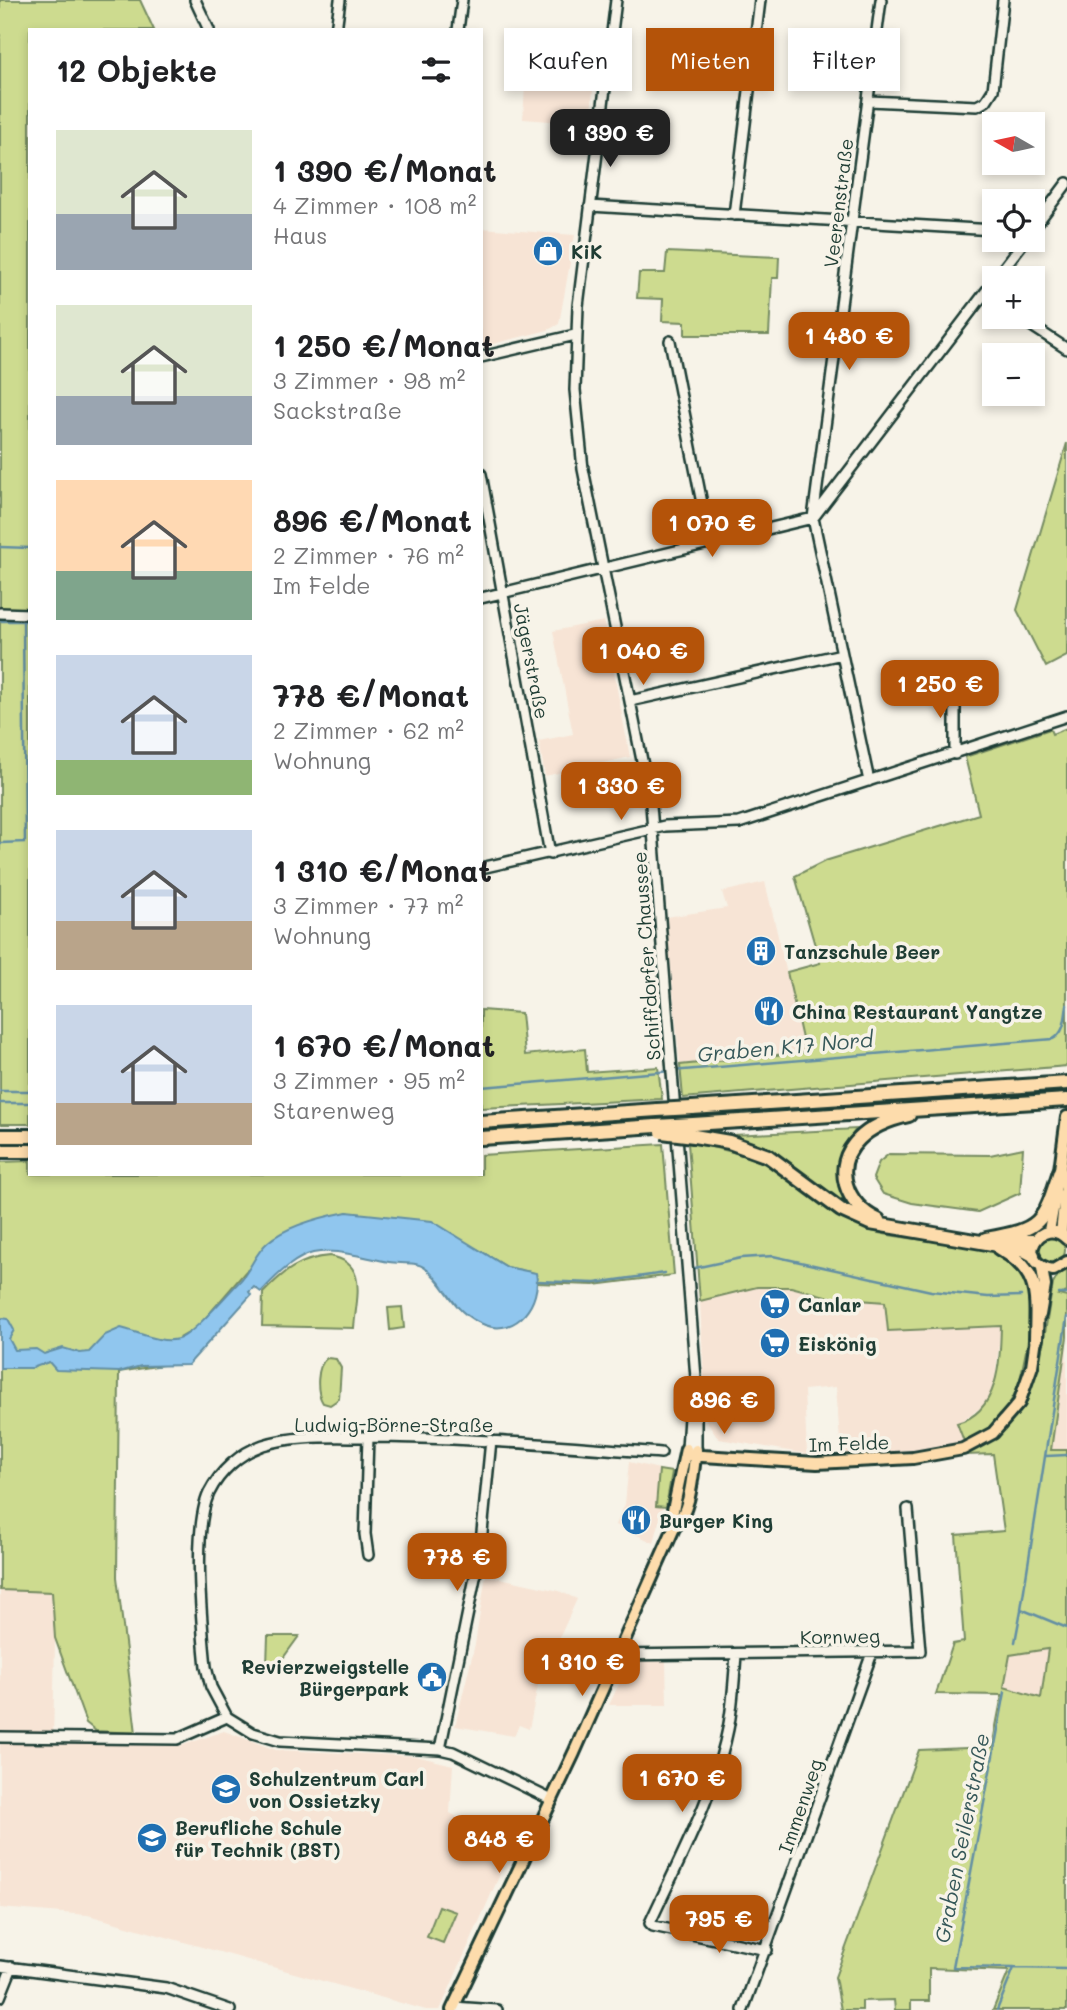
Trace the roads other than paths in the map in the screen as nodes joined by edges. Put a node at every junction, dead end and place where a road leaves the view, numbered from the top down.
1 (195, 0) edge
2 (340, 0) edge
3 (462, 0) edge
4 (616, 0) edge
5 (760, 0) edge
6 (881, 0) edge
7 (1003, 0) edge
8 (208, 28) edge
9 (336, 28) edge
10 (458, 28) edge
11 (869, 101) junction
12 (1067, 183) edge
13 (590, 206) junction
14 (1045, 213) edge
15 (734, 215) junction
16 (853, 222) junction
17 (982, 229) edge
18 (982, 298) edge
19 (1036, 329) edge
20 (575, 335) junction
21 (670, 341) dead end
22 (1067, 349) edge
23 (483, 357) edge
24 (483, 485) edge
25 (813, 518) junction
26 (710, 544) junction
27 (604, 569) junction
28 (502, 593) junction
29 (483, 598) edge
30 (0, 613) edge
31 (28, 614) edge
32 (842, 654) junction
33 (955, 685) dead end
34 (630, 701) junction
35 (1067, 716) edge
36 (956, 754) junction
37 (869, 781) junction
38 (654, 829) junction
39 (550, 854) junction
40 (483, 868) edge
41 (1067, 1083) edge
42 (1067, 1100) edge
43 (933, 1108) junction
44 (1067, 1116) edge
45 (483, 1122) edge
46 (694, 1130) junction
47 (0, 1136) edge
48 (28, 1136) edge
49 (483, 1138) edge
50 (28, 1151) edge
51 (0, 1152) edge
52 (1063, 1173) edge
53 (1059, 1235) edge
54 (989, 1241) junction
55 (1034, 1241) junction
56 (1033, 1255) junction
57 (1067, 1262) edge
58 (1048, 1269) junction
59 (1036, 1339) junction
60 (368, 1437) junction
61 (491, 1440) junction
62 (691, 1452) junction
63 (661, 1453) dead end
64 (908, 1510) dead end
65 (368, 1555) dead end
66 (872, 1653) junction
67 (619, 1655) junction
68 (736, 1655) junction
69 (227, 1717) junction
70 (0, 1737) edge
71 (440, 1749) junction
72 (552, 1800) junction
73 (767, 1950) junction
74 (0, 1966) edge
75 (12, 1967) junction
76 (0, 1997) edge
77 (452, 2009) edge
78 (230, 2010) edge
79 (497, 2010) edge
80 (743, 2010) edge

1 - 8 street
2 - 9 street
3 - 10 street
4 - 13 street, Schiffdorfer Chaussee
5 - 15 street
6 - 11 street, Veerenstraße
7 - 11 street
11 - 16 street, Veerenstraße
12 - 14 street
13 - 15 street
13 - 20 street, Schiffdorfer Chaussee
15 - 16 street
16 - 17 street
16 - 25 street, Veerenstraße
18 - 25 street
19 - 22 street
20 - 23 street
20 - 27 street, Schiffdorfer Chaussee
21 - 26 street
24 - 28 street, Jägerstraße
25 - 26 street
25 - 32 street, Veerenstraße
26 - 27 street
27 - 28 street
27 - 34 street, Schiffdorfer Chaussee
28 - 29 street
28 - 39 street, Jägerstraße
30 - 31 street
32 - 34 street
32 - 37 street, Veerenstraße
33 - 36 street
34 - 38 street, Schiffdorfer Chaussee
35 - 36 street
36 - 37 street
37 - 38 street
38 - 39 street
38 - 62 street, Schiffdorfer Chaussee
39 - 40 street
41 - 45 highway, bridge
42 - 43 highway
43 - 46 highway
43 - 54 highway
44 - 52 main road
46 - 49 highway, bridge
46 - 54 highway
47 - 48 highway
50 - 51 highway
52 - 53 main road
52 - 54 highway
53 - 55 main road
54 - 55 highway
54 - 56 highway
54 - 59 highway
55 - 56 main road
56 - 58 main road
57 - 58 main road
58 - 59 main road, Im Felde
59 - 62 main road, Im Felde
60 - 61 street, Ludwig-Börne-Straße
60 - 65 street
60 - 69 street, Ludwig-Börne-Straße
61 - 63 street, Ludwig-Börne-Straße
61 - 71 street
62 - 67 main road, Schiffdorfer Chaussee
64 - 66 street, Kornweg
66 - 68 street, Kornweg
66 - 73 street, Immenweg
67 - 68 street, Kornweg
67 - 72 main road, Schiffdorfer Chaussee
68 - 73 street
69 - 70 street
69 - 71 street
71 - 72 street
72 - 77 main road, Schiffdorfer Chaussee
73 - 80 street, Immenweg
74 - 75 street
75 - 76 street
75 - 78 street
77 - 79 street

